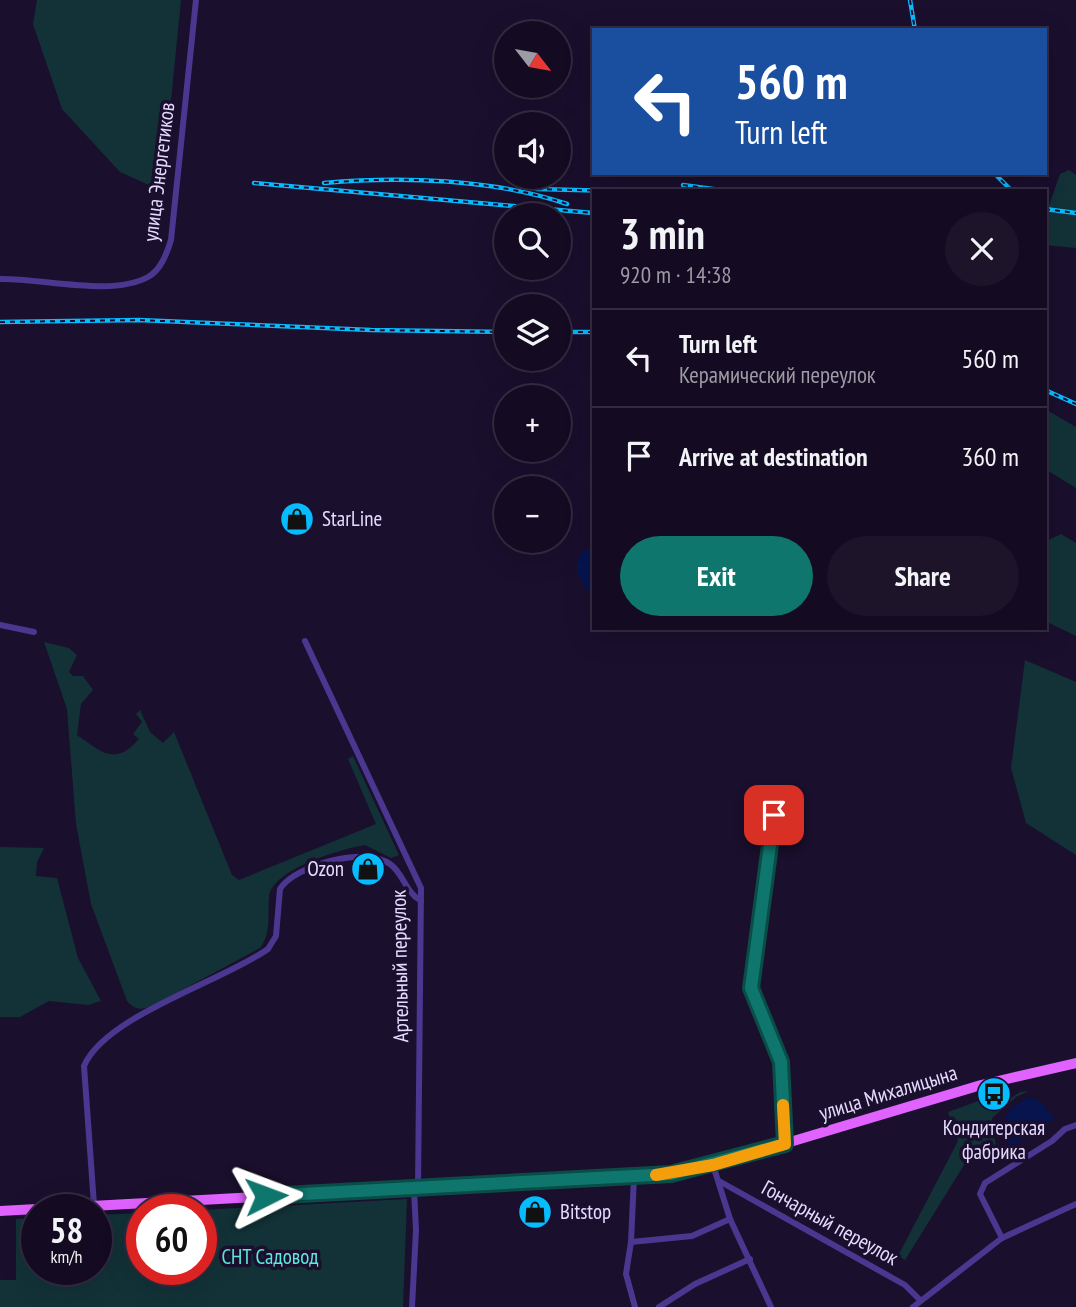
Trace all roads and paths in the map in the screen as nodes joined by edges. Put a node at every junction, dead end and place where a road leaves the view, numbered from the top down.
1 (195, 0) edge
2 (0, 279) edge
3 (0, 625) edge
4 (34, 632) dead end
5 (305, 641) dead end
6 (774, 815) dead end
7 (421, 901) junction
8 (1076, 1063) edge
9 (1076, 1125) edge
10 (785, 1144) junction
11 (713, 1165) junction
12 (634, 1177) junction
13 (719, 1181) junction
14 (416, 1190) junction
15 (93, 1194) edge
16 (112, 1204) edge
17 (1076, 1204) edge
18 (21, 1210) edge
19 (0, 1211) edge
20 (730, 1219) junction
21 (1002, 1238) junction
22 (631, 1242) junction
23 (750, 1259) junction
24 (920, 1300) junction
25 (412, 1307) edge
26 (635, 1307) edge
27 (659, 1307) edge
28 (771, 1307) edge
29 (913, 1307) edge

1 - 2 street, улица Энергетиков
3 - 4 street
5 - 7 street, Артельный переулок
6 - 10 street
7 - 14 street, Артельный переулок
7 - 15 street
8 - 10 main road, улица Михалицына
9 - 21 street
10 - 11 main road, улица Михалицына
11 - 12 main road, улица Михалицына
11 - 13 street
12 - 14 main road, улица Михалицына
12 - 22 street
13 - 20 street
13 - 24 street, Гончарный переулок
14 - 16 main road, улица Михалицына
14 - 25 street, Артельный переулок
17 - 21 street
18 - 19 main road, улица Михалицына
20 - 22 street
20 - 23 street
21 - 24 street
22 - 26 street
23 - 27 street
23 - 28 street
24 - 29 street

